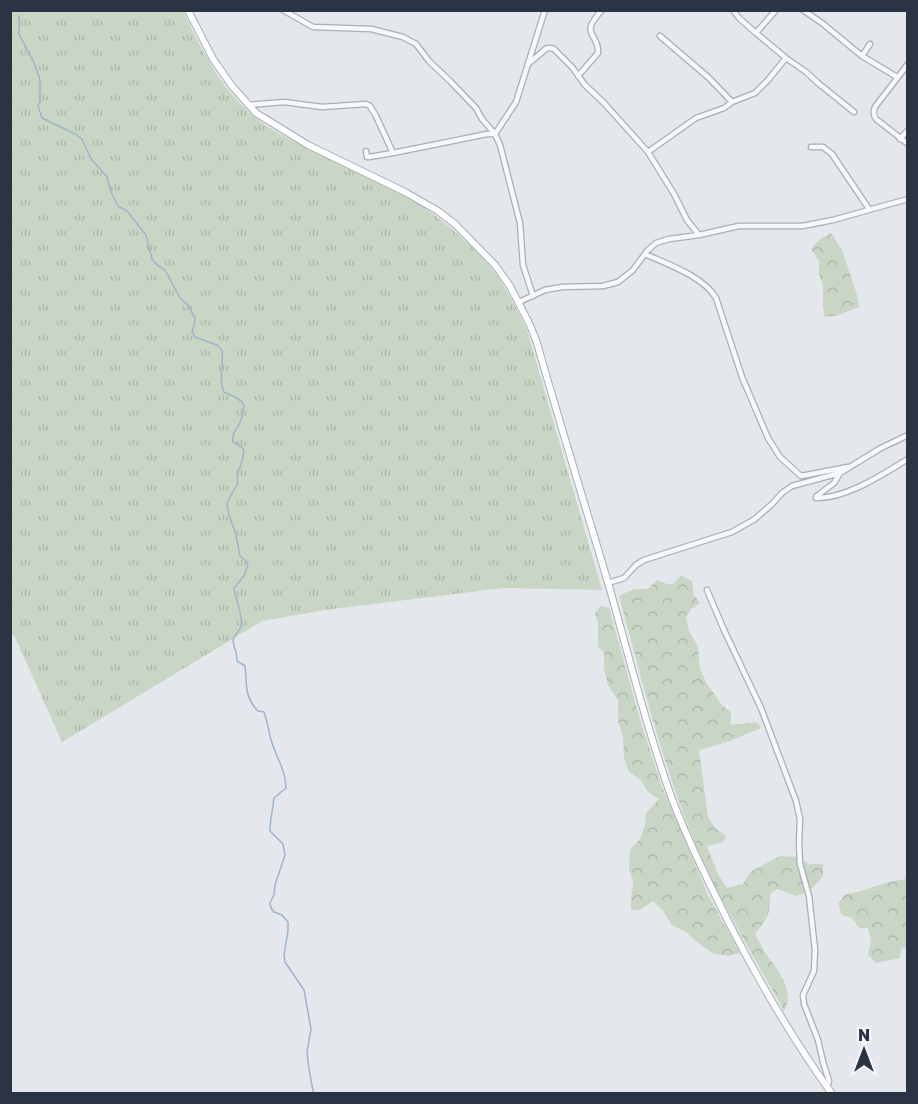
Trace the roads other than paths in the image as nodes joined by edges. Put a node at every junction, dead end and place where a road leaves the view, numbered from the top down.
1 (188, 10) edge
2 (283, 10) edge
3 (546, 10) edge
4 (602, 10) edge
5 (733, 10) edge
6 (776, 10) edge
7 (803, 10) edge
8 (756, 33) junction
9 (660, 36) dead end
10 (870, 44) dead end
11 (862, 56) junction
12 (786, 58) junction
13 (528, 64) junction
14 (908, 64) edge
15 (578, 76) junction
16 (897, 77) junction
17 (732, 102) junction
18 (248, 105) junction
19 (854, 112) dead end
20 (908, 130) edge
21 (495, 134) junction
22 (900, 139) junction
23 (908, 144) edge
24 (811, 147) dead end
25 (366, 151) dead end
26 (648, 152) junction
27 (393, 153) junction
28 (908, 199) edge
29 (869, 209) junction
30 (699, 235) junction
31 (645, 254) junction
32 (533, 296) junction
33 (519, 302) junction
34 (908, 435) edge
35 (908, 459) edge
36 (852, 466) junction
37 (840, 473) junction
38 (608, 583) junction
39 (707, 590) dead end
40 (827, 1087) junction
41 (832, 1094) edge

1 - 18 street
2 - 21 street
3 - 13 street
4 - 15 street
5 - 8 street
6 - 8 street
7 - 11 street
8 - 12 street
9 - 17 street
10 - 11 street
11 - 16 street
12 - 17 street
12 - 19 street
13 - 15 street
13 - 21 street
14 - 16 street
15 - 26 street
16 - 22 street
17 - 26 street
18 - 27 street
18 - 33 street
20 - 22 street
21 - 27 street
21 - 32 street
22 - 23 street
24 - 29 street
25 - 27 street
26 - 30 street
28 - 29 street
29 - 30 street
30 - 31 street
31 - 32 street
31 - 36 street
32 - 33 street
33 - 38 street
34 - 36 street
35 - 37 street
36 - 37 street
37 - 38 street
38 - 40 street
39 - 40 street
40 - 41 street

